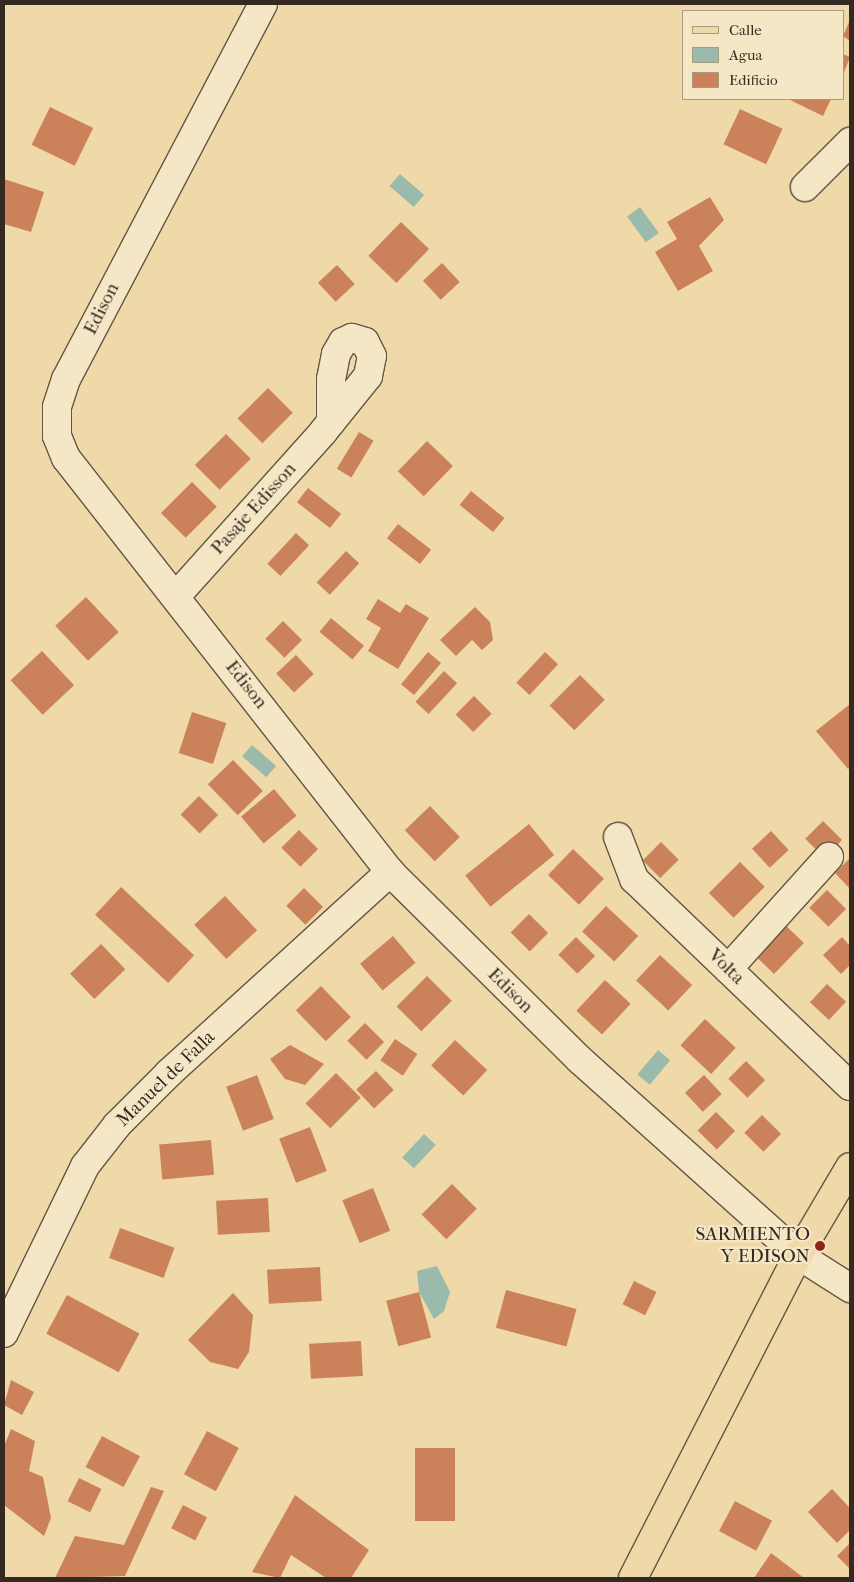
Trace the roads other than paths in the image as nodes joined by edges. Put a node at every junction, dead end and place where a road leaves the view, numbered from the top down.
1 (263, 4) edge
2 (850, 142) edge
3 (805, 187) dead end
4 (331, 422) dead end
5 (177, 595) junction
6 (618, 837) dead end
7 (829, 856) dead end
8 (390, 872) junction
9 (728, 970) junction
10 (850, 1086) edge
11 (850, 1167) edge
12 (798, 1255) junction
13 (850, 1288) edge
14 (4, 1333) edge
15 (634, 1577) edge

1 - 5 street, Edison
2 - 3 street
4 - 5 street, Pasaje Edisson
5 - 8 street, Edison
6 - 9 street, Volta
7 - 9 street
8 - 12 street, Edison
8 - 14 street, Manuel de Falla
9 - 10 street, Volta
11 - 12 main road
12 - 13 street, Edison
12 - 15 main road

